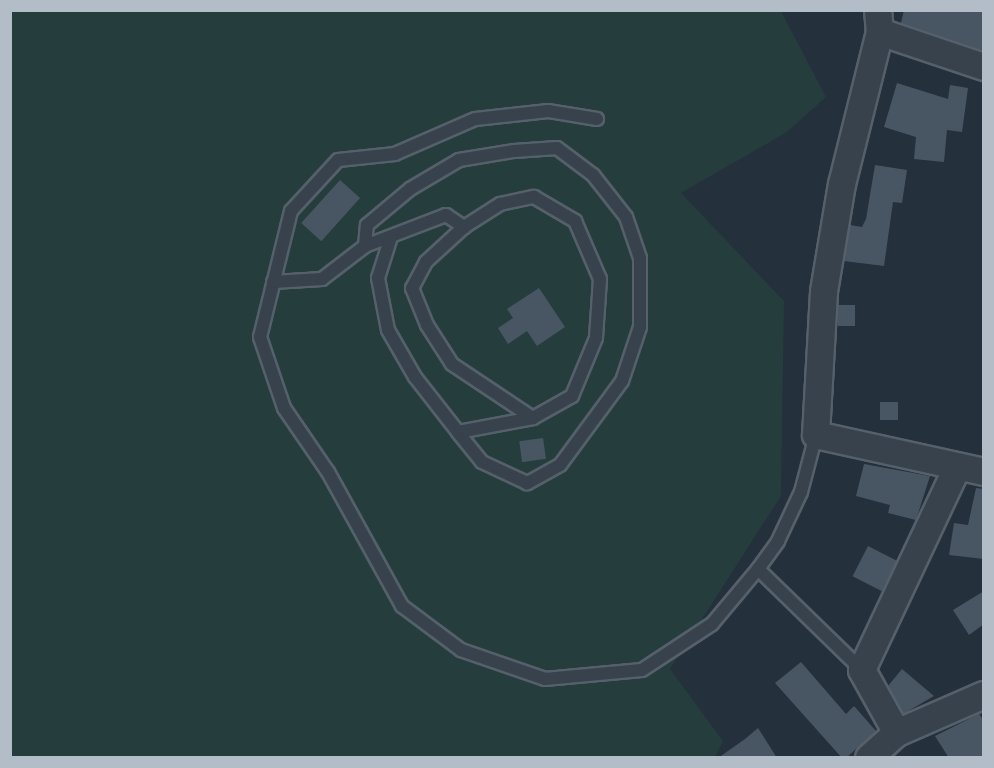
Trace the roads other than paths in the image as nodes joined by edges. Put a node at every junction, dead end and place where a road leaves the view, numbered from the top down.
1 (879, 21) edge
2 (984, 67) edge
3 (597, 119) dead end
4 (464, 227) junction
5 (391, 237) junction
6 (365, 246) junction
7 (273, 282) junction
8 (533, 418) junction
9 (458, 432) junction
10 (816, 435) junction
11 (957, 468) junction
12 (984, 472) edge
13 (758, 569) junction
14 (862, 670) junction
15 (984, 695) edge
16 (897, 733) junction
17 (869, 758) edge

1 - 2 street
1 - 10 street
3 - 7 lane
4 - 5 lane
4 - 8 lane
4 - 8 lane
5 - 6 lane
5 - 9 lane
6 - 7 lane
6 - 9 lane
7 - 13 lane
8 - 9 lane
10 - 11 street
10 - 13 lane
11 - 12 street
11 - 14 street
13 - 14 lane
14 - 16 street
15 - 16 street
16 - 17 street

